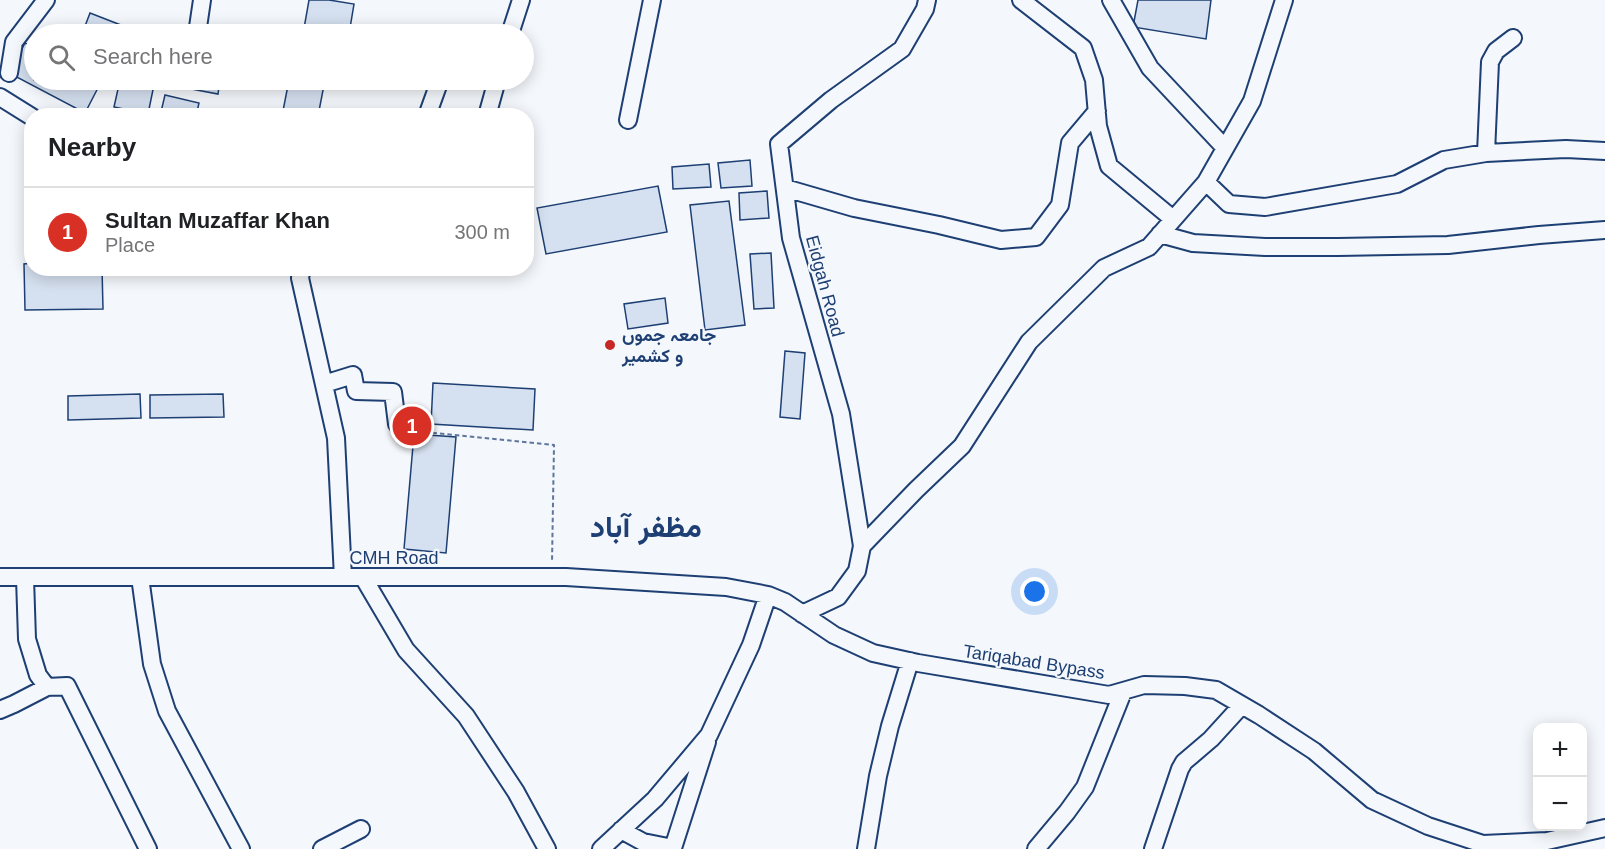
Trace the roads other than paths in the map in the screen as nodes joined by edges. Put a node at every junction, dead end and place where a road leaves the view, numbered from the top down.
1 (46, 0) edge
2 (202, 0) edge
3 (521, 0) edge
4 (652, 0) edge
5 (927, 0) edge
6 (1021, 0) edge
7 (1111, 0) edge
8 (1284, 0) edge
9 (28, 24) edge
10 (198, 24) edge
11 (513, 24) edge
12 (24, 29) edge
13 (1513, 39) dead end
14 (9, 73) dead end
15 (436, 90) edge
16 (494, 90) edge
17 (0, 97) edge
18 (430, 108) edge
19 (489, 108) edge
20 (1097, 111) junction
21 (24, 112) edge
22 (628, 120) dead end
23 (1226, 148) junction
24 (1605, 151) edge
25 (1486, 153) junction
26 (1206, 182) junction
27 (785, 188) junction
28 (1173, 219) junction
29 (1605, 230) edge
30 (1160, 234) junction
31 (300, 276) edge
32 (324, 384) junction
33 (411, 426) road end
34 (862, 546) junction
35 (343, 577) junction
36 (363, 577) junction
37 (0, 578) edge
38 (25, 578) junction
39 (140, 578) junction
40 (768, 595) junction
41 (785, 602) joint
42 (801, 614) junction
43 (910, 661) junction
44 (46, 687) junction
45 (1123, 692) junction
46 (1242, 705) junction
47 (0, 710) edge
48 (709, 735) junction
49 (1605, 828) edge
50 (361, 829) dead end
51 (621, 830) junction
52 (148, 849) edge
53 (241, 849) edge
54 (322, 849) edge
55 (547, 849) edge
56 (600, 849) edge
57 (673, 849) edge
58 (866, 849) edge
59 (1036, 849) edge
60 (1153, 849) edge

1 - 9 street
2 - 10 street
3 - 11 street
4 - 22 street
5 - 27 street, Eidgah Road
6 - 20 street
7 - 23 street
8 - 23 street
12 - 14 street
13 - 25 street
15 - 18 street
16 - 19 street
17 - 21 street
20 - 27 street
20 - 28 street
23 - 26 street
24 - 25 street
25 - 26 street
26 - 28 street
27 - 34 street, Eidgah Road
28 - 30 street
29 - 30 street
30 - 34 street
31 - 32 street
32 - 33 street
32 - 35 street
34 - 42 street, Eidgah Road
35 - 36 street, CMH Road
35 - 39 street, CMH Road
36 - 40 street, CMH Road
36 - 55 street
37 - 38 street, CMH Road
38 - 39 street, CMH Road
38 - 44 street
39 - 53 street
40 - 41 street, CMH Road
40 - 48 street
41 - 42 street, Tariqabad Bypass
42 - 43 street, Tariqabad Bypass
43 - 45 street, Tariqabad Bypass
43 - 58 street
44 - 47 street
44 - 52 street
45 - 46 street, Tariqabad Bypass
45 - 59 street
46 - 49 street, Tariqabad Bypass
46 - 60 street
48 - 51 street
48 - 57 street
50 - 54 street
51 - 56 street
51 - 57 street

